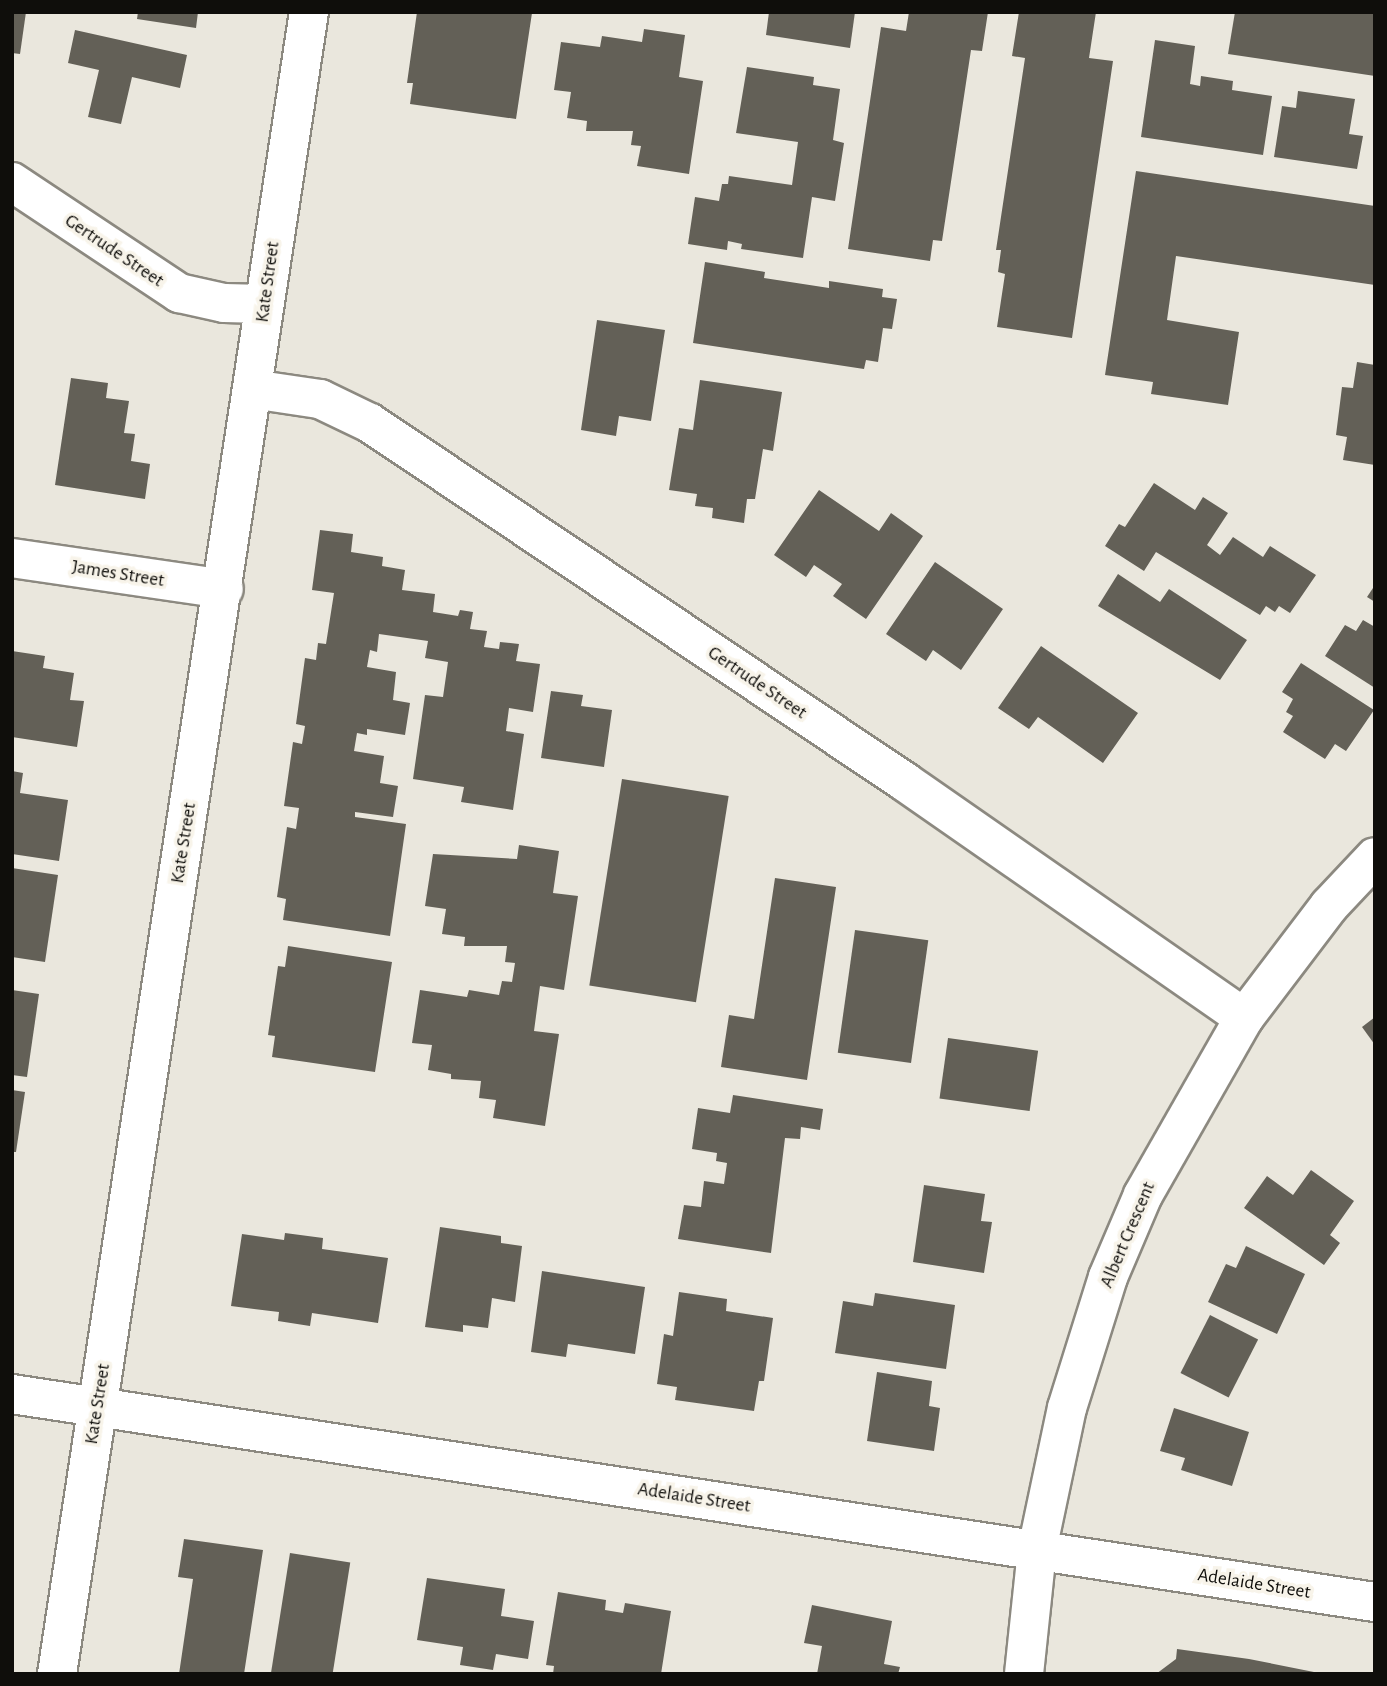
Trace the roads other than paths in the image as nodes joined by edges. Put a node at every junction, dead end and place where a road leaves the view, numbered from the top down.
1 (309, 12) edge
2 (12, 183) edge
3 (264, 304) junction
4 (252, 389) junction
5 (12, 558) edge
6 (224, 589) junction
7 (1375, 857) edge
8 (1244, 1018) junction
9 (12, 1394) edge
10 (97, 1406) junction
11 (1037, 1550) junction
12 (1375, 1602) edge
13 (57, 1674) edge
14 (1024, 1674) edge

1 - 3 street, Kate Street
2 - 3 street, Gertrude Street
3 - 4 street, Kate Street
4 - 6 street, Kate Street
4 - 8 street, Gertrude Street
5 - 6 street, James Street
6 - 10 street, Kate Street
7 - 8 street, Albert Crescent
8 - 11 street, Albert Crescent
9 - 10 street, Adelaide Street
10 - 11 street, Adelaide Street
10 - 13 street, Kate Street
11 - 12 street, Adelaide Street
11 - 14 street, Albert Crescent

